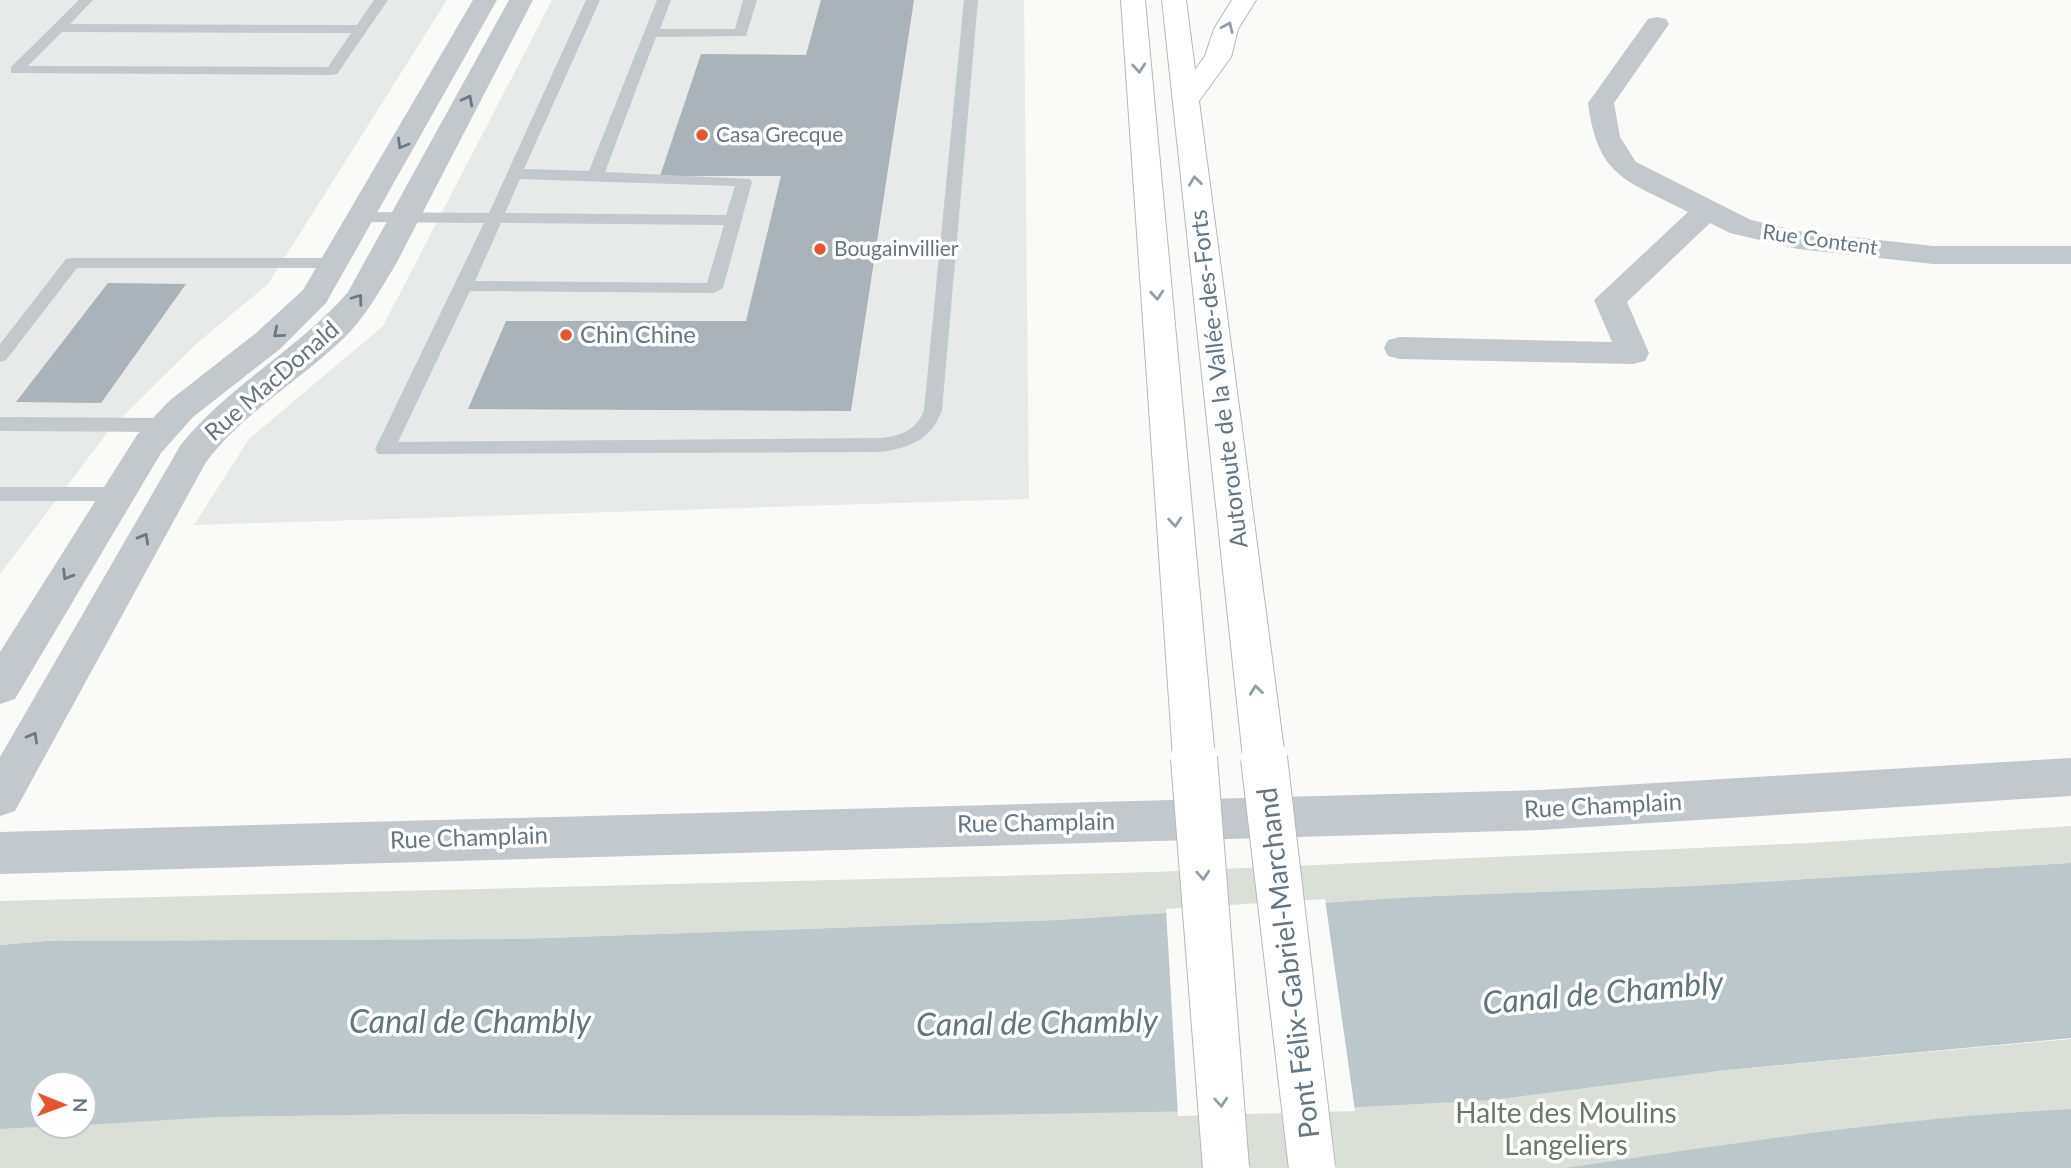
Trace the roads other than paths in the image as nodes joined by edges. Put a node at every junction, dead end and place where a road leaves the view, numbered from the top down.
1 (86, 0) edge
2 (381, 0) edge
3 (485, 0) edge
4 (521, 0) edge
5 (593, 0) edge
6 (664, 0) edge
7 (750, 0) edge
8 (971, 0) edge
9 (1133, 0) edge
10 (1174, 0) edge
11 (1244, 0) edge
12 (1657, 24) dead end
13 (58, 29) junction
14 (361, 29) junction
15 (651, 33) junction
16 (1186, 101) junction
17 (515, 174) junction
18 (596, 174) junction
19 (1707, 210) junction
20 (360, 217) junction
21 (405, 218) junction
22 (495, 218) junction
23 (733, 220) junction
24 (2071, 256) edge
25 (335, 264) junction
26 (464, 286) junction
27 (1400, 348) dead end
28 (0, 356) edge
29 (0, 424) edge
30 (164, 425) junction
31 (0, 494) edge
32 (116, 494) junction
33 (0, 687) edge
34 (1264, 758) joint
35 (2071, 777) edge
36 (0, 797) edge
37 (0, 853) edge
38 (1226, 1168) edge
39 (1312, 1168) edge

1 - 13 lane
2 - 14 lane
3 -> 20 street, Rue MacDonald
21 -> 4 street, Rue MacDonald
5 - 17 lane
6 - 15 lane
7 - 15 lane
8 - 26 lane
9 -> 38 highway, Autoroute de la Vallée-des-Forts, bridge
10 - 16 highway, Autoroute de la Vallée-des-Forts
16 -> 11 highway
12 - 19 street, Rue Content
13 - 14 lane
13 - 14 lane
15 - 18 lane
34 -> 16 highway, Autoroute de la Vallée-des-Forts
17 - 18 lane
17 - 22 lane
18 - 23 lane
19 - 24 street, Rue Content
19 - 27 street
20 - 21 lane
20 - 25 street, Rue MacDonald
21 - 22 lane
36 -> 21 street, Rue MacDonald
22 - 23 lane
22 - 26 lane
23 - 26 lane
25 - 28 lane
25 -> 30 street, Rue MacDonald
29 - 30 lane
30 - 32 street, Rue MacDonald
31 - 32 lane
32 -> 33 street, Rue MacDonald
34 - 39 highway, Pont Félix-Gabriel-Marchand, bridge
35 - 37 street, Rue Champlain

